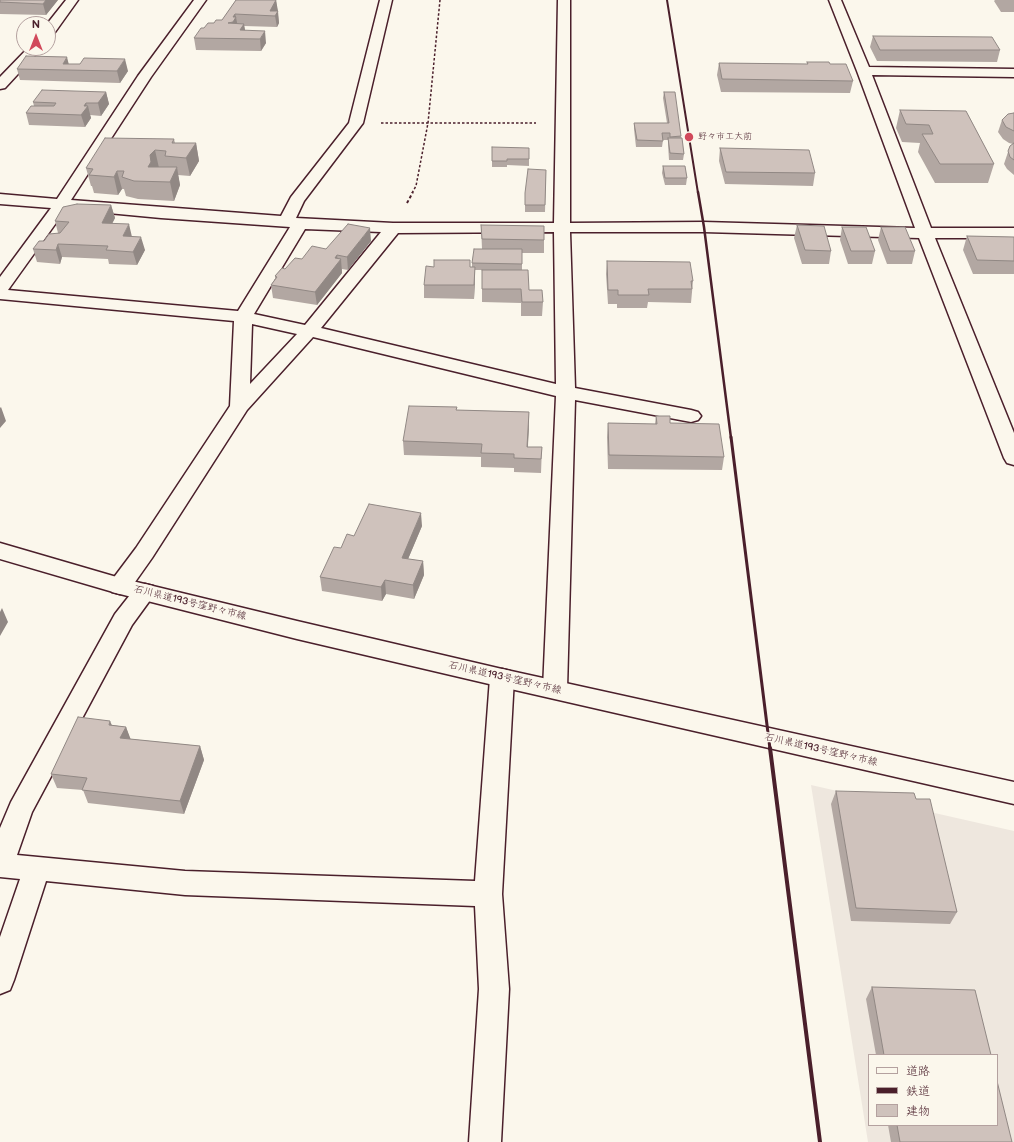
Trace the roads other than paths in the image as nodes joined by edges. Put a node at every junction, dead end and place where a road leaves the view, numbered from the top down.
1 (72, 0) edge
2 (200, 0) edge
3 (386, 0) edge
4 (564, 0) edge
5 (835, 0) edge
6 (56, 21) edge
7 (27, 56) edge
8 (864, 71) junction
9 (1014, 73) edge
10 (0, 85) edge
11 (0, 199) edge
12 (61, 204) junction
13 (294, 222) junction
14 (562, 227) junction
15 (393, 228) junction
16 (925, 233) junction
17 (1014, 233) edge
18 (0, 288) edge
19 (0, 294) edge
20 (243, 318) junction
21 (309, 331) junction
22 (566, 392) junction
23 (240, 406) junction
24 (691, 416) dead end
25 (1014, 458) edge
26 (0, 551) edge
27 (120, 586) junction
28 (145, 592) junction
29 (502, 678) junction
30 (554, 690) junction
31 (1014, 793) edge
32 (0, 864) edge
33 (37, 868) junction
34 (488, 894) junction
35 (0, 980) edge
36 (484, 1142) edge

1 - 6 street
2 - 12 street
3 - 13 street
4 - 14 street
5 - 8 street
7 - 10 street
8 - 9 street
8 - 16 street
11 - 12 street
12 - 13 street
12 - 18 street
13 - 15 street
13 - 20 street
14 - 15 street
14 - 16 street
14 - 22 street
15 - 21 street
16 - 17 street
16 - 25 street
19 - 20 street
20 - 21 street
20 - 23 street
21 - 22 street
21 - 23 street
22 - 24 street
22 - 30 street
23 - 27 street
26 - 27 street, 石川県道193号窪野々市線
27 - 28 street, 石川県道193号窪野々市線
28 - 29 street, 石川県道193号窪野々市線
28 - 32 street
29 - 30 street, 石川県道193号窪野々市線
29 - 34 street
30 - 31 street, 石川県道193号窪野々市線
32 - 33 street
33 - 34 street
33 - 35 street
34 - 36 street

